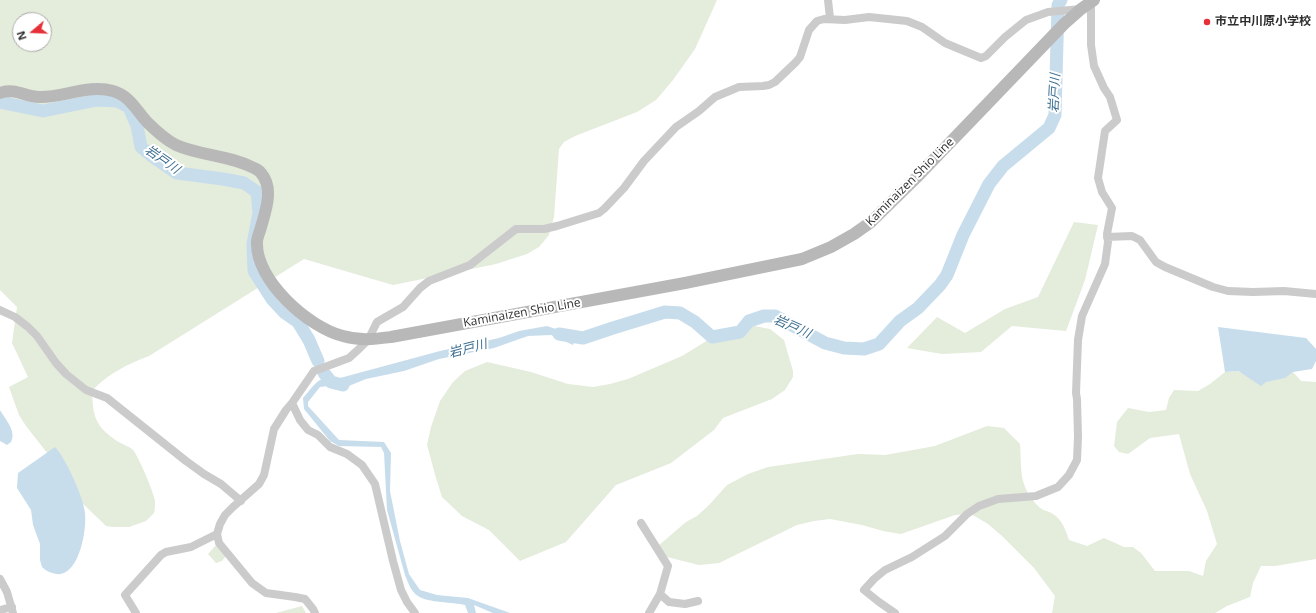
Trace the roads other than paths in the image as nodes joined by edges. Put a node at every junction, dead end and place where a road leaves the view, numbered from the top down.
1 (828, 0) edge
2 (1088, 4) edge
3 (830, 18) junction
4 (0, 92) edge
5 (1107, 237) junction
6 (1316, 294) edge
7 (0, 310) edge
8 (368, 340) junction
9 (292, 403) junction
10 (241, 501) junction
11 (641, 523) dead end
12 (217, 534) junction
13 (0, 579) edge
14 (660, 594) junction
15 (698, 600) dead end
16 (0, 610) edge
17 (12, 610) edge
18 (136, 613) edge
19 (315, 613) edge
20 (414, 613) edge
21 (649, 613) edge
22 (895, 613) edge

1 - 3 street
2 - 3 street
2 - 5 street
2 - 8 main road, Kaminaizen Shio Line
3 - 8 street
4 - 8 main road, Kaminaizen Shio Line
5 - 6 street
5 - 22 street
7 - 10 street
8 - 9 street
9 - 10 street
9 - 20 street
10 - 12 street
11 - 14 street
12 - 18 street
12 - 19 street
13 - 17 street
14 - 15 street
14 - 21 street
16 - 17 street

